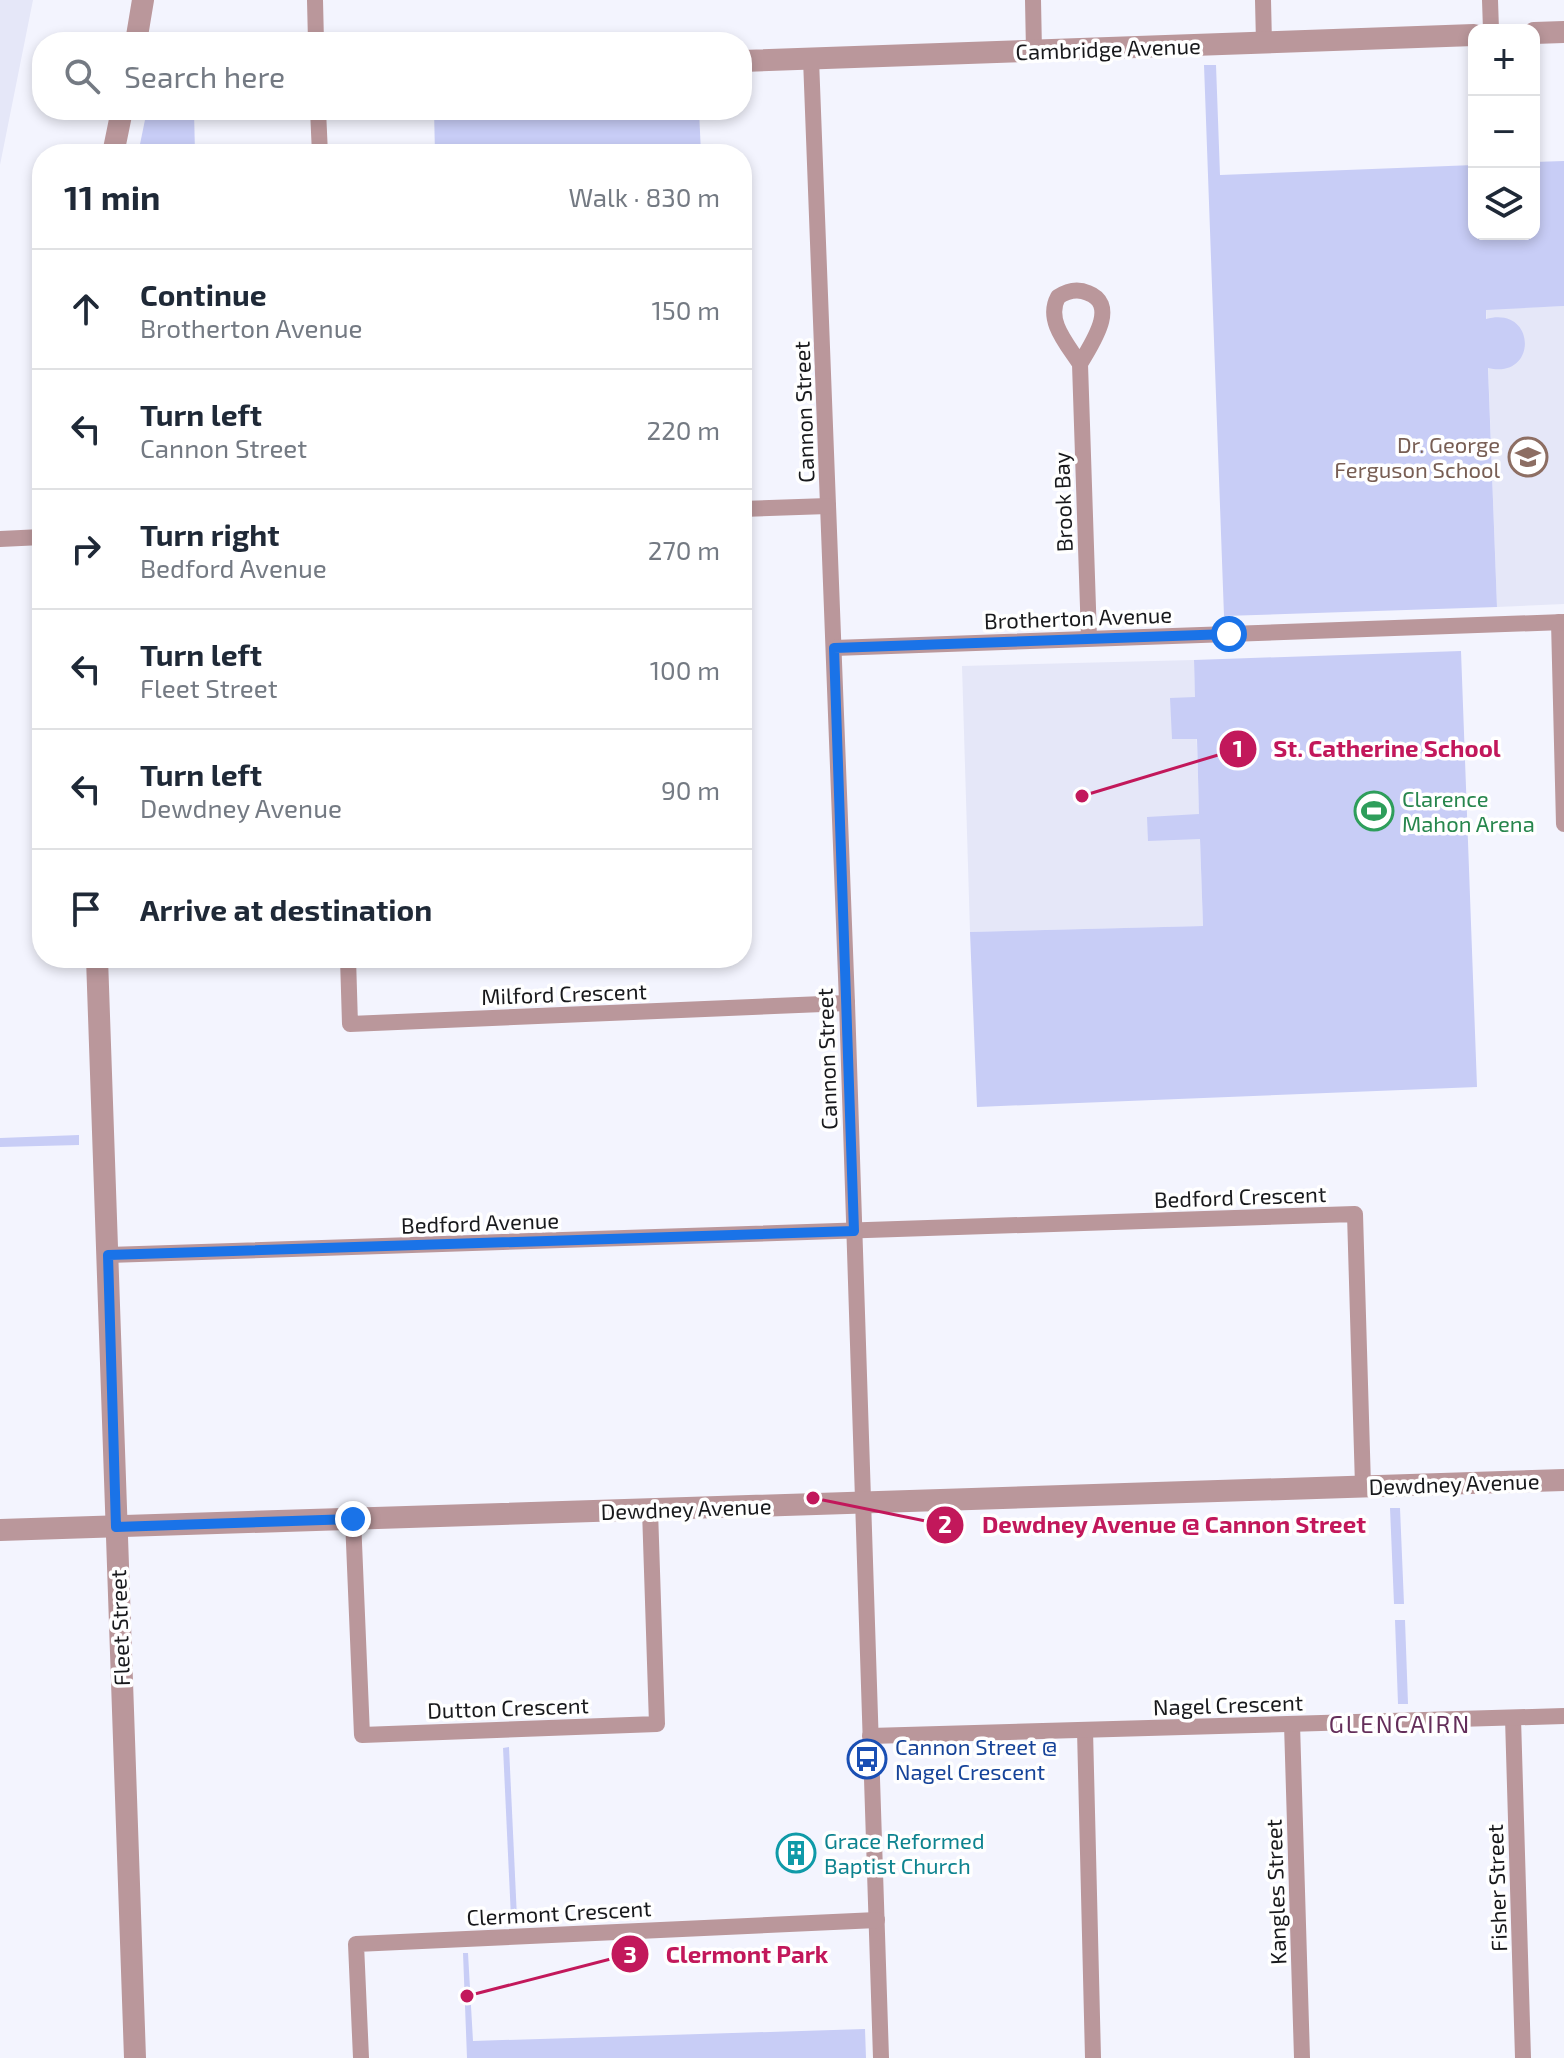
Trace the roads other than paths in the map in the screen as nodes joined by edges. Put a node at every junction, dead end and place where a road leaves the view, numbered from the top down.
1 (143, 0) edge
2 (315, 0) edge
3 (1033, 0) edge
4 (1263, 0) edge
5 (1490, 0) edge
6 (1491, 24) edge
7 (138, 32) edge
8 (316, 32) edge
9 (1564, 32) edge
10 (1540, 33) edge
11 (1468, 35) edge
12 (1264, 43) junction
13 (1034, 51) junction
14 (811, 59) junction
15 (752, 61) edge
16 (120, 120) edge
17 (318, 120) edge
18 (115, 144) edge
19 (320, 144) edge
20 (1080, 364) dead end
21 (828, 506) junction
22 (752, 509) edge
23 (32, 537) edge
24 (0, 539) edge
25 (1562, 622) edge
26 (1089, 638) junction
27 (834, 648) junction
28 (1564, 824) edge
29 (97, 968) edge
30 (348, 968) edge
31 (847, 1003) junction
32 (854, 1231) junction
33 (108, 1255) junction
34 (1564, 1480) edge
35 (1363, 1486) junction
36 (864, 1502) junction
37 (650, 1510) junction
38 (353, 1519) junction
39 (116, 1527) junction
40 (0, 1530) edge
41 (1564, 1716) edge
42 (1513, 1718) junction
43 (1292, 1724) junction
44 (1085, 1730) junction
45 (870, 1736) junction
46 (877, 1920) junction
47 (135, 2058) edge
48 (361, 2058) edge
49 (881, 2058) edge
50 (1093, 2058) edge
51 (1302, 2058) edge
52 (1523, 2058) edge

1 - 7 street
2 - 8 street
3 - 13 street
4 - 12 street
5 - 6 street
9 - 10 street
11 - 12 street, Cambridge Avenue
12 - 13 street, Cambridge Avenue
13 - 14 street, Cambridge Avenue
14 - 15 street, Cambridge Avenue
14 - 21 street, Cannon Street
16 - 18 street
17 - 19 street
20 - 26 street, Brook Bay
21 - 22 street
21 - 27 street, Cannon Street
23 - 24 street
25 - 26 street, Brotherton Avenue
25 - 28 street
26 - 27 street, Brotherton Avenue
27 - 31 street, Cannon Street
29 - 33 street, Fleet Street
30 - 31 street, Milford Crescent
31 - 32 street, Cannon Street
32 - 33 street, Bedford Avenue
32 - 35 street, Bedford Crescent
32 - 36 street, Cannon Street
33 - 39 street, Fleet Street
34 - 35 street, Dewdney Avenue
35 - 36 street, Dewdney Avenue
36 - 37 street, Dewdney Avenue
36 - 45 street, Cannon Street
37 - 38 street, Dewdney Avenue
37 - 38 street, Dutton Crescent
38 - 39 street, Dewdney Avenue
39 - 40 street, Dewdney Avenue
39 - 47 street, Fleet Street
41 - 42 street, Nagel Crescent
42 - 43 street, Nagel Crescent
42 - 52 street, Fisher Street
43 - 44 street, Nagel Crescent
43 - 51 street, Kangles Street
44 - 45 street, Nagel Crescent
44 - 50 street
45 - 46 street, Cannon Street
46 - 48 street, Clermont Crescent
46 - 49 street, Cannon Street

